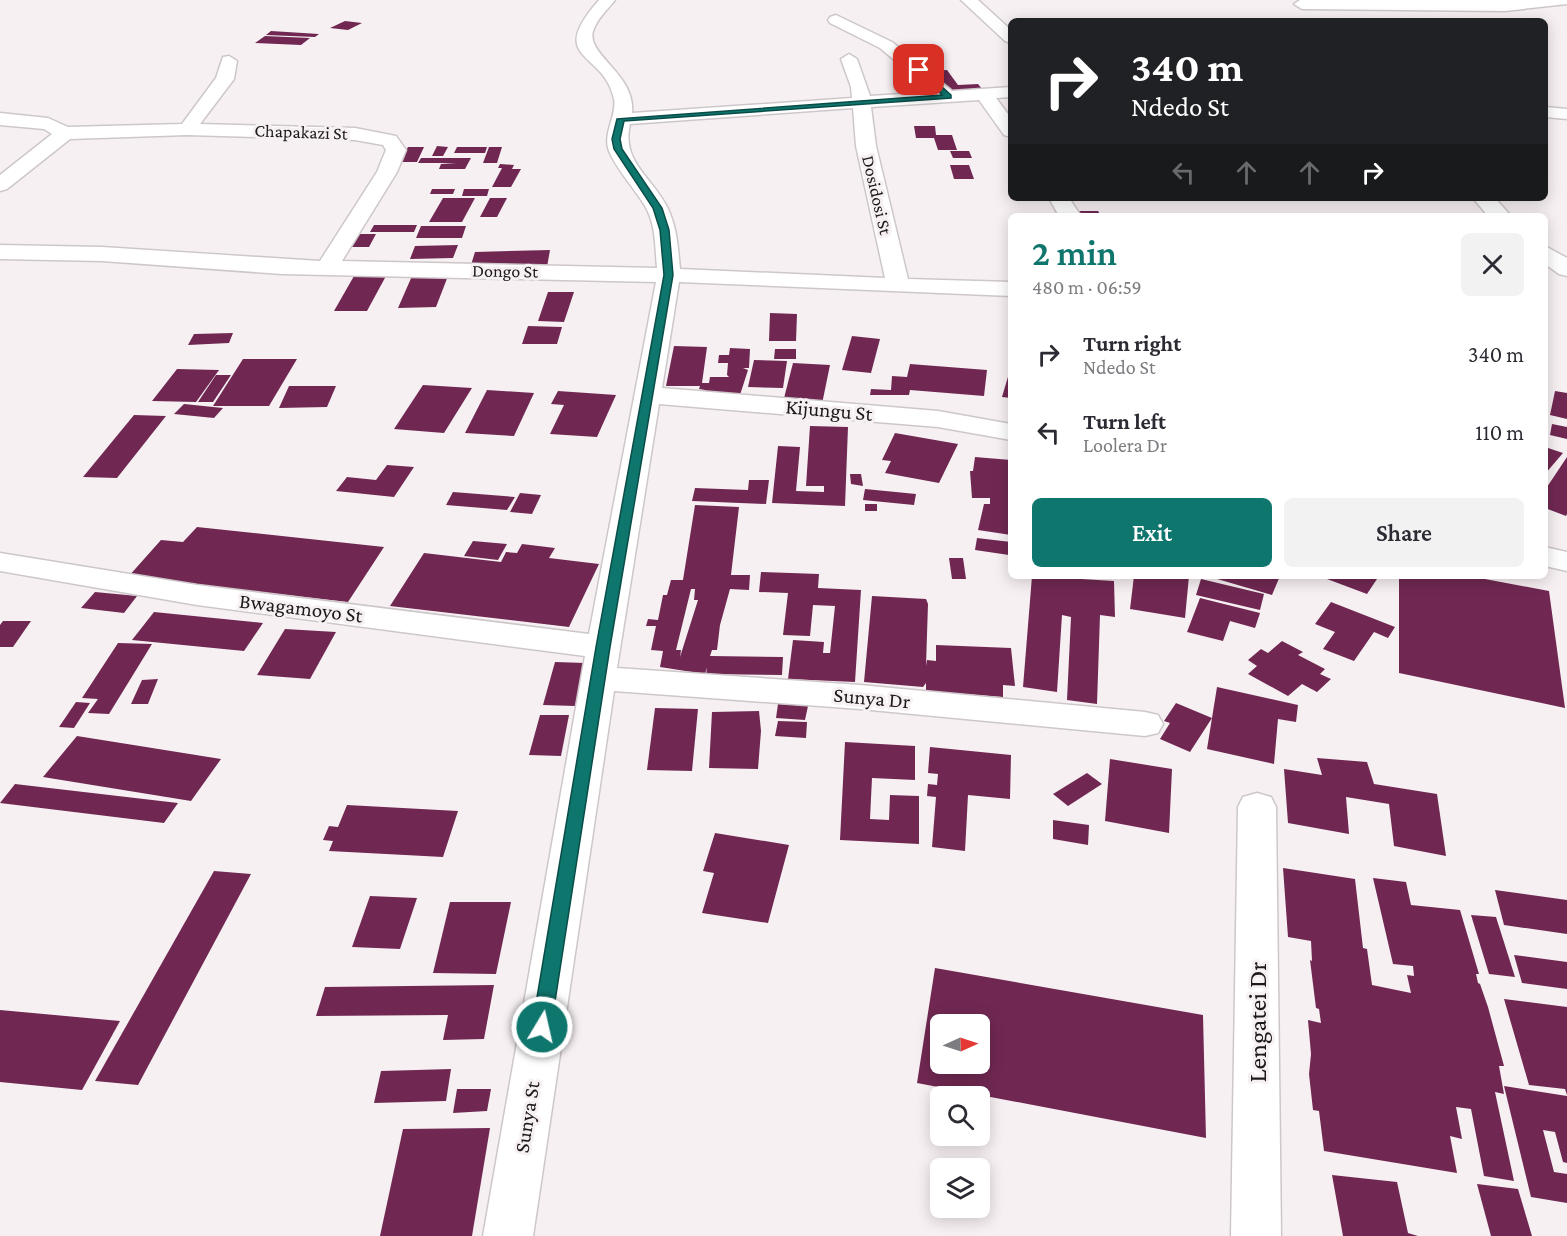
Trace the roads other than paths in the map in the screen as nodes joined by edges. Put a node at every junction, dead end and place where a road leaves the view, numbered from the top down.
1 (607, 0) edge
2 (969, 0) edge
3 (1564, 0) edge
4 (1302, 4) dead end
5 (836, 20) dead end
6 (1008, 35) edge
7 (849, 59) dead end
8 (230, 61) dead end
9 (1008, 92) edge
10 (984, 94) junction
11 (948, 96) junction
12 (863, 103) junction
13 (1548, 112) edge
14 (1567, 114) edge
15 (0, 119) edge
16 (621, 119) junction
17 (1008, 126) edge
18 (187, 129) junction
19 (65, 133) junction
20 (0, 185) edge
21 (1486, 201) edge
22 (1497, 213) edge
23 (0, 252) edge
24 (1548, 255) edge
25 (327, 267) junction
26 (1567, 269) edge
27 (669, 275) junction
28 (898, 286) junction
29 (1008, 289) edge
30 (646, 395) junction
31 (1008, 431) edge
32 (1548, 557) edge
33 (0, 562) edge
34 (1567, 562) edge
35 (600, 663) junction
36 (1145, 724) dead end
37 (1257, 807) dead end
38 (508, 1236) edge
39 (1256, 1236) edge

1 - 16 street, Sunya St
2 - 6 street
3 - 4 street
5 - 11 street
7 - 12 street, Dosidosi St
8 - 18 street
9 - 10 street
10 - 11 street
10 - 17 street
11 - 12 street
12 - 16 street
12 - 28 street, Dosidosi St
13 - 14 street
15 - 19 street
16 - 27 street, Sunya St
18 - 19 street, Chapakazi St
18 - 25 street, Chapakazi St
19 - 20 street
21 - 22 street
23 - 25 street, Dongo St
24 - 26 street
25 - 27 street, Dongo St
27 - 28 street, Dongo St
27 - 30 street, Sunya St
28 - 29 street, Dongo St
30 - 31 street, Kijungu St
30 - 35 street, Sunya St
32 - 34 street
33 - 35 street, Bwagamoyo St
35 - 36 street, Sunya Dr
35 - 38 street, Sunya St
37 - 39 street, Lengatei Dr

